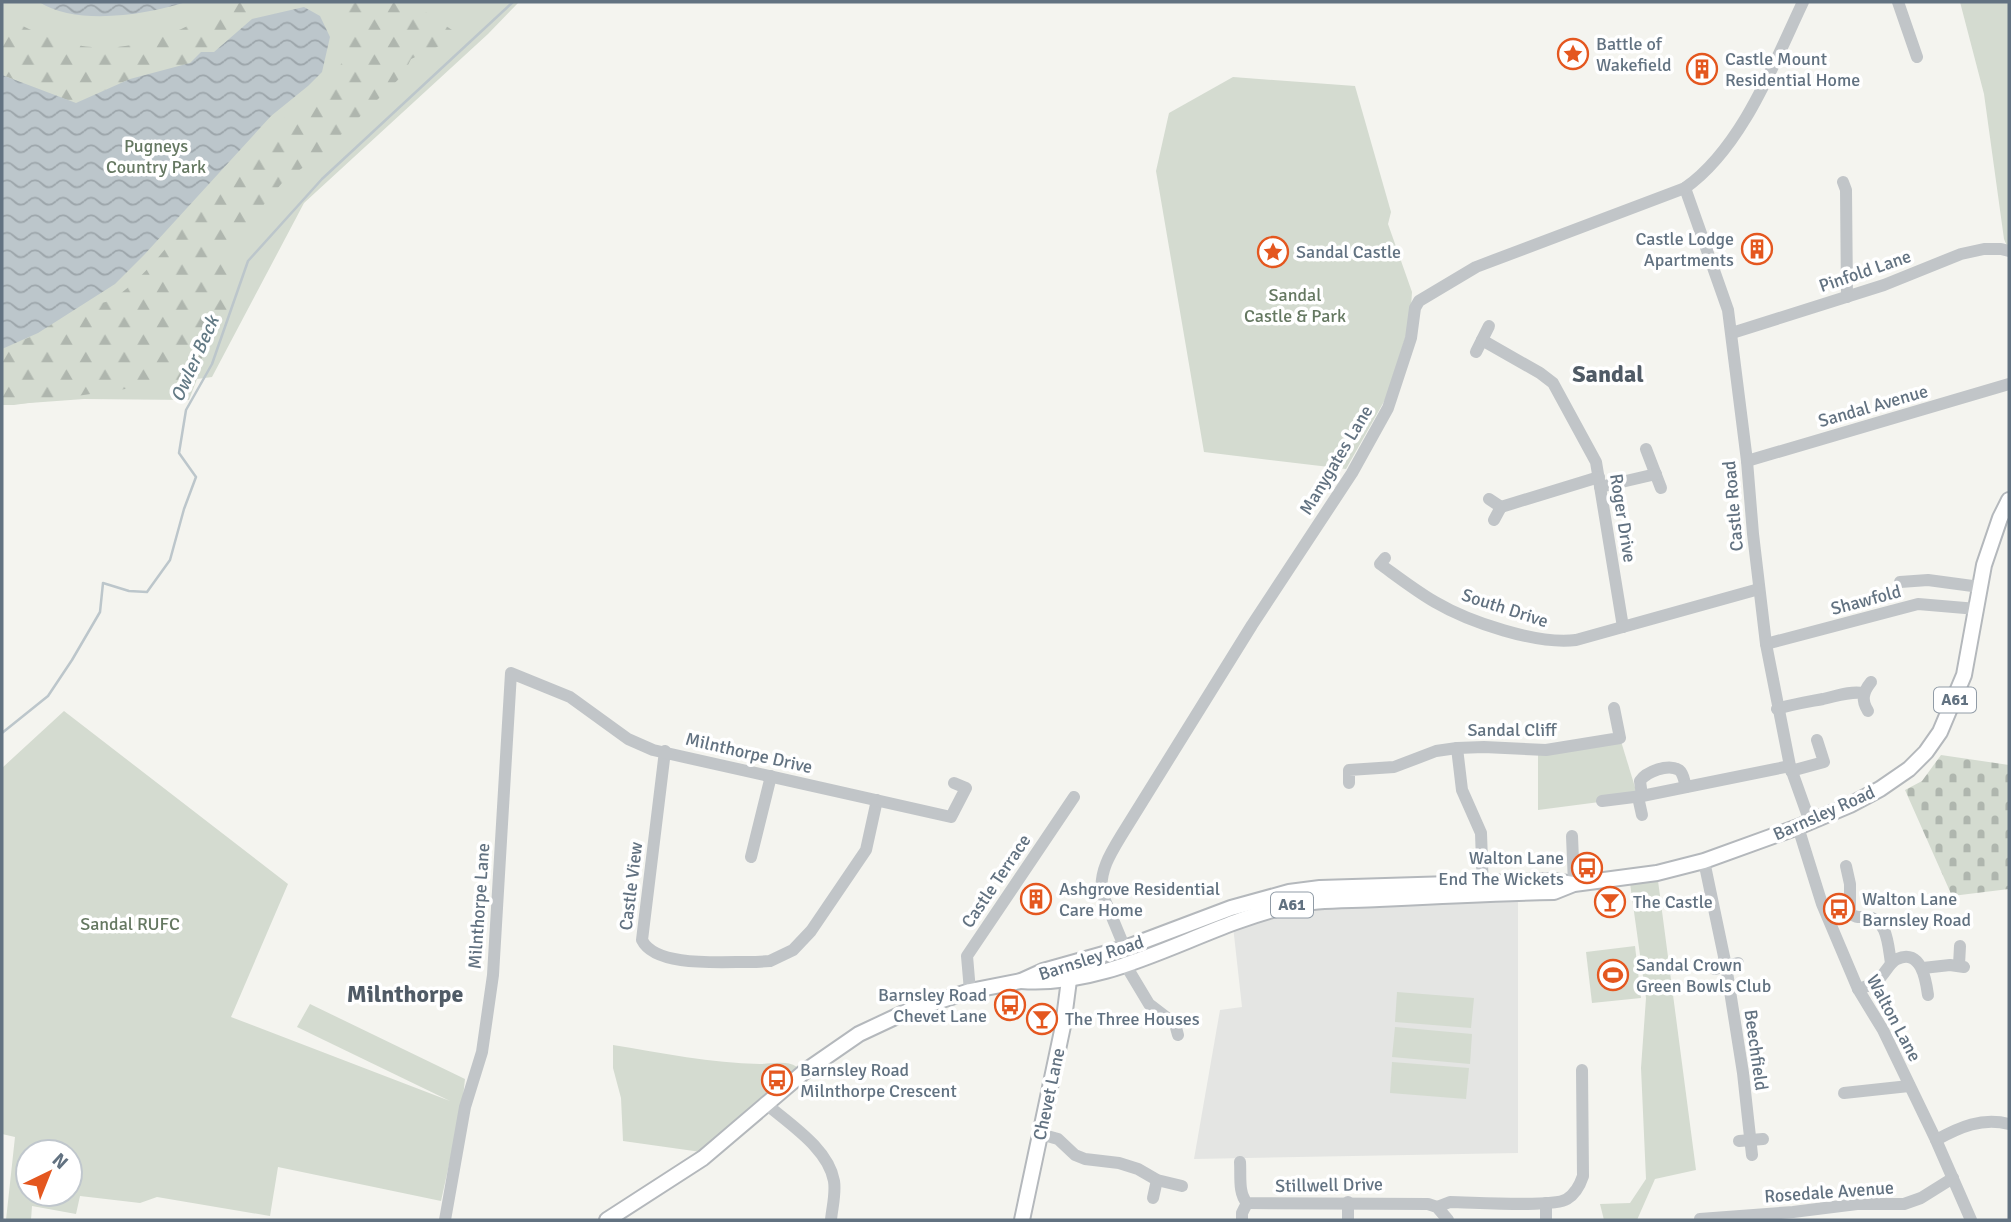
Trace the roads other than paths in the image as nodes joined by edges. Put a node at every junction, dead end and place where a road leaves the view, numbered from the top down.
1 (1803, 2) edge
2 (1898, 2) edge
3 (1917, 57) dead end
4 (1843, 183) dead end
5 (1685, 188) junction
6 (2009, 251) edge
7 (1847, 297) junction
8 (1489, 327) dead end
9 (1732, 333) junction
10 (1482, 340) junction
11 (1476, 352) dead end
12 (2009, 384) edge
13 (1646, 449) dead end
14 (1747, 461) junction
15 (1656, 474) junction
16 (1599, 482) junction
17 (1661, 488) dead end
18 (1489, 499) dead end
19 (2009, 500) edge
20 (1501, 507) junction
21 (1494, 520) dead end
22 (1384, 558) dead end
23 (1900, 582) dead end
24 (1980, 587) junction
25 (1759, 589) junction
26 (1977, 609) junction
27 (1623, 627) junction
28 (1766, 644) junction
29 (512, 673) joint
30 (1614, 708) dead end
31 (1777, 709) junction
32 (1868, 711) dead end
33 (1818, 740) dead end
34 (1457, 748) junction
35 (665, 751) junction
36 (1791, 769) junction
37 (771, 776) junction
38 (954, 783) dead end
39 (1349, 783) dead end
40 (1686, 787) junction
41 (1640, 796) junction
42 (1074, 797) dead end
43 (877, 800) junction
44 (1602, 801) dead end
45 (1642, 815) dead end
46 (1804, 825) junction
47 (1569, 834) dead end
48 (751, 857) dead end
49 (1704, 861) junction
50 (1848, 866) dead end
51 (1574, 884) junction
52 (1483, 888) junction
53 (1960, 946) dead end
54 (1125, 948) junction
55 (1891, 963) junction
56 (1128, 964) junction
57 (1923, 968) junction
58 (1067, 973) junction
59 (1857, 989) junction
60 (970, 991) junction
61 (1928, 995) dead end
62 (1178, 1035) dead end
63 (1568, 1077) dead end
64 (1909, 1086) junction
65 (1844, 1093) dead end
66 (765, 1103) junction
67 (2009, 1124) edge
68 (1040, 1134) junction
69 (1936, 1140) junction
70 (1752, 1155) dead end
71 (1240, 1163) dead end
72 (1953, 1178) junction
73 (1157, 1180) junction
74 (1182, 1186) dead end
75 (1153, 1198) dead end
76 (1348, 1202) junction
77 (1247, 1203) junction
78 (1546, 1203) junction
79 (1437, 1207) junction
80 (1699, 1217) edge
81 (445, 1220) edge
82 (607, 1220) edge
83 (831, 1220) edge
84 (1022, 1220) edge
85 (1242, 1220) edge
86 (1348, 1220) edge
87 (1448, 1220) edge
88 (1546, 1220) edge
89 (1971, 1220) edge

1 - 5 street, Manygates Lane
2 - 3 street
4 - 7 street
5 - 9 street, Castle Road
5 - 54 street, Manygates Lane
6 - 7 street, Pinfold Lane
7 - 9 street, Pinfold Lane
8 - 10 street
9 - 14 street, Castle Road
10 - 11 street
10 - 16 street, Roger Drive
12 - 14 street, Sandal Avenue
13 - 15 street
14 - 25 street, Castle Road
15 - 16 street
15 - 17 street
16 - 20 street
16 - 27 street, Roger Drive
18 - 20 street
19 - 24 main road, Barnsley Road / A61
20 - 21 street
22 - 27 street, South Drive
23 - 24 street
24 - 26 main road, Barnsley Road / A61
25 - 27 street, South Drive
25 - 28 street, Castle Road
26 - 28 street, Shawfold
26 - 46 main road, Barnsley Road / A61
28 - 31 street, Castle Road
29 - 35 street, Milnthorpe Drive
29 - 81 street, Milnthorpe Lane
30 - 34 street, Sandal Cliff
31 - 32 street
31 - 36 street, Castle Road
33 - 36 street
34 - 39 street, Sandal Cliff
34 - 52 street, Sandal Cliff
35 - 37 street, Milnthorpe Drive
35 - 43 street, Castle View
36 - 40 street
36 - 46 street, Castle Road
37 - 43 street, Milnthorpe Drive
37 - 48 street
38 - 43 street, Milnthorpe Drive
40 - 41 street
40 - 41 street
41 - 44 street
41 - 45 street
42 - 60 street, Castle Terrace
46 - 49 main road, Barnsley Road / A61
46 - 59 street, Walton Lane
47 - 51 street
49 - 51 main road, Barnsley Road / A61
49 - 70 street, Beechfield
50 - 55 street
51 - 52 main road, Barnsley Road / A61
52 - 54 main road, Barnsley Road / A61
52 - 56 main road, Barnsley Road / A61
53 - 57 street
54 - 56 street, Manygates Lane
54 - 58 main road, Barnsley Road / A61
55 - 57 street
55 - 59 street
56 - 58 main road, Barnsley Road / A61
56 - 62 street, Manygates Lane
57 - 61 street
58 - 60 main road, Barnsley Road / A61
58 - 68 main road, Chevet Lane
59 - 64 street, Walton Lane
60 - 66 main road, Barnsley Road / A61
63 - 78 street
64 - 65 street
64 - 69 street, Walton Lane
66 - 82 main road, Barnsley Road / A61
66 - 83 street
67 - 69 street
68 - 73 street
68 - 84 main road, Chevet Lane
69 - 72 street, Walton Lane
71 - 77 street
72 - 80 street, Rosedale Avenue
72 - 89 street, Walton Lane
73 - 74 street
73 - 75 street
76 - 77 street, Stillwell Drive
76 - 79 street, Stillwell Drive
76 - 86 street
77 - 85 street
78 - 79 street, Stillwell Drive
78 - 88 street
79 - 87 street

